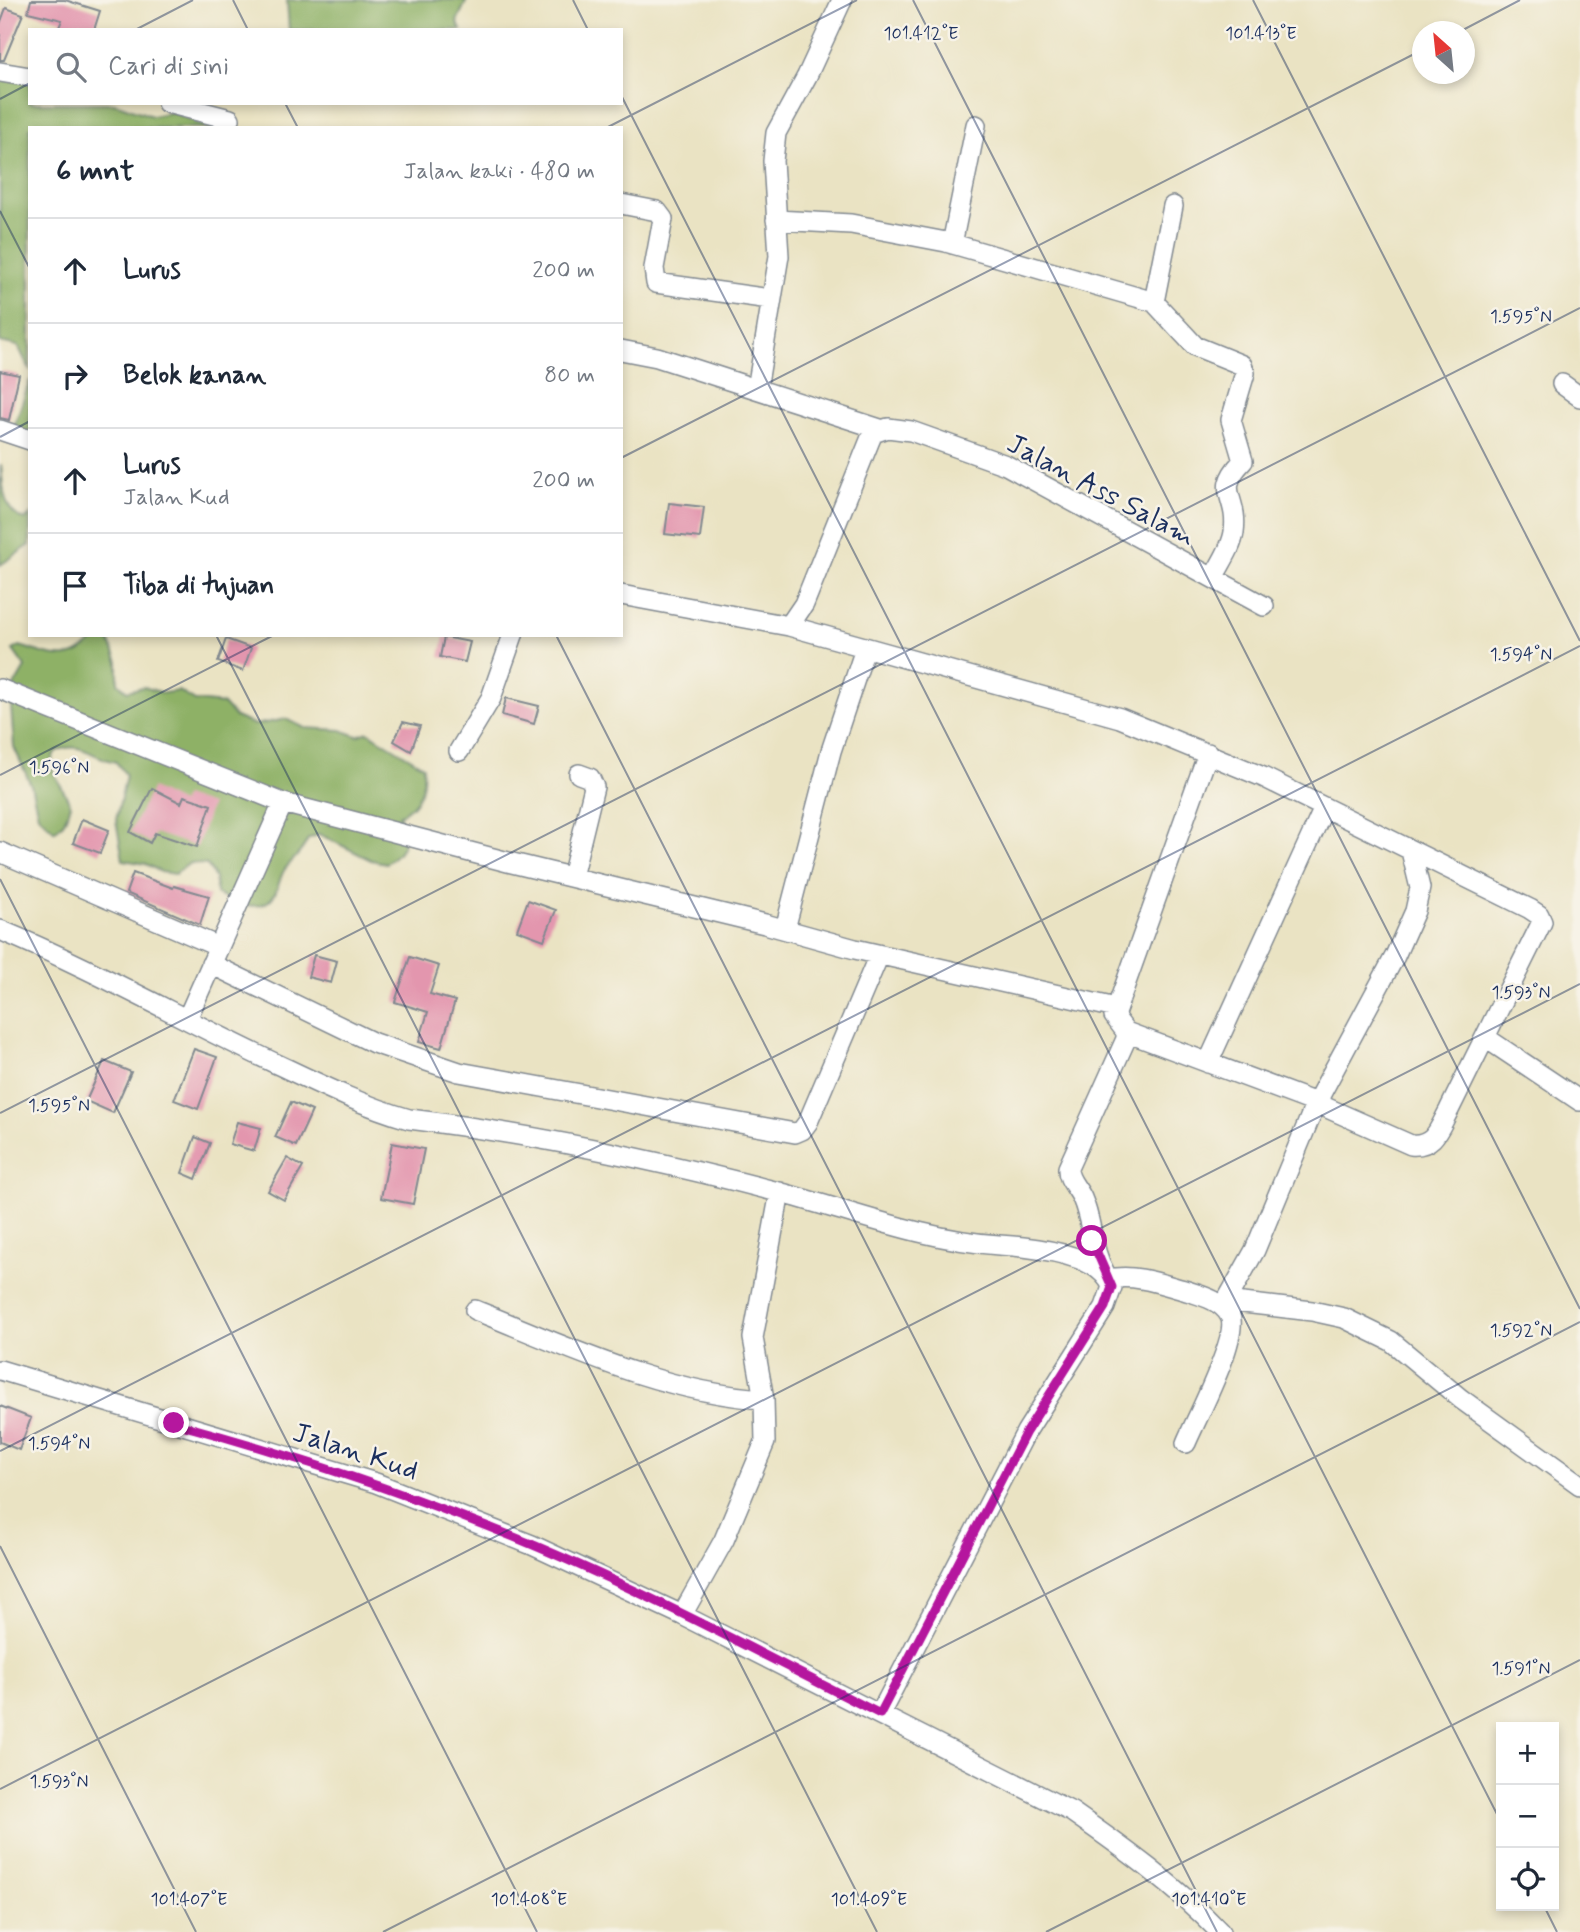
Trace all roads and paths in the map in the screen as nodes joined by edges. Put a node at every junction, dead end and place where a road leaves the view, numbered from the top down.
1 (842, 0) edge
2 (0, 72) edge
3 (28, 77) edge
4 (175, 105) edge
5 (230, 119) dead end
6 (976, 125) dead end
7 (623, 204) edge
8 (1173, 206) dead end
9 (776, 220) junction
10 (952, 244) junction
11 (770, 299) junction
12 (1154, 303) junction
13 (623, 350) edge
14 (1562, 384) dead end
15 (757, 389) junction
16 (1580, 397) edge
17 (880, 429) junction
18 (0, 430) edge
19 (28, 439) edge
20 (1213, 578) junction
21 (623, 595) edge
22 (1264, 606) dead end
23 (789, 626) junction
24 (512, 637) edge
25 (866, 649) junction
26 (0, 689) edge
27 (459, 751) dead end
28 (1208, 753) junction
29 (579, 775) dead end
30 (282, 803) junction
31 (1324, 808) junction
32 (1410, 850) junction
33 (0, 852) edge
34 (572, 877) junction
35 (785, 929) junction
36 (0, 930) edge
37 (879, 955) junction
38 (215, 956) junction
39 (1116, 1008) junction
40 (187, 1019) junction
41 (1126, 1032) junction
42 (1486, 1038) junction
43 (1208, 1063) junction
44 (1580, 1101) edge
45 (1315, 1104) junction
46 (780, 1192) junction
47 (1107, 1276) junction
48 (1225, 1304) junction
49 (475, 1310) dead end
50 (0, 1370) edge
51 (764, 1399) junction
52 (1185, 1443) dead end
53 (1580, 1485) edge
54 (682, 1615) junction
55 (880, 1714) junction
56 (1220, 1932) edge

1 - 9 street
2 - 3 street
4 - 5 street
6 - 10 street
7 - 11 street
8 - 12 street
9 - 10 street
9 - 11 street
10 - 12 street
11 - 15 street
12 - 20 street
13 - 15 street, Jalan Ass Salam
14 - 16 street
15 - 17 street, Jalan Ass Salam
17 - 20 street, Jalan Ass Salam
17 - 23 street
18 - 19 street
20 - 22 street, Jalan Ass Salam
21 - 23 street
23 - 25 street
24 - 27 street
25 - 28 street
25 - 35 street
26 - 30 street
28 - 31 street
28 - 39 street
29 - 34 street
30 - 34 street
30 - 38 street
31 - 32 street
31 - 43 street
32 - 42 street
32 - 45 street
33 - 38 street
34 - 35 street
35 - 37 street
36 - 40 street
37 - 38 street
37 - 39 street
38 - 40 street
39 - 41 street
40 - 46 street
41 - 43 street
41 - 47 street
42 - 44 street
42 - 45 street
43 - 45 street
45 - 48 street
46 - 47 street
46 - 51 street
47 - 48 street
47 - 55 street
48 - 52 street
48 - 53 street
49 - 51 street
50 - 54 street, Jalan Kud
51 - 54 street
54 - 55 street, Jalan Kud
55 - 56 street, Jalan Kud

